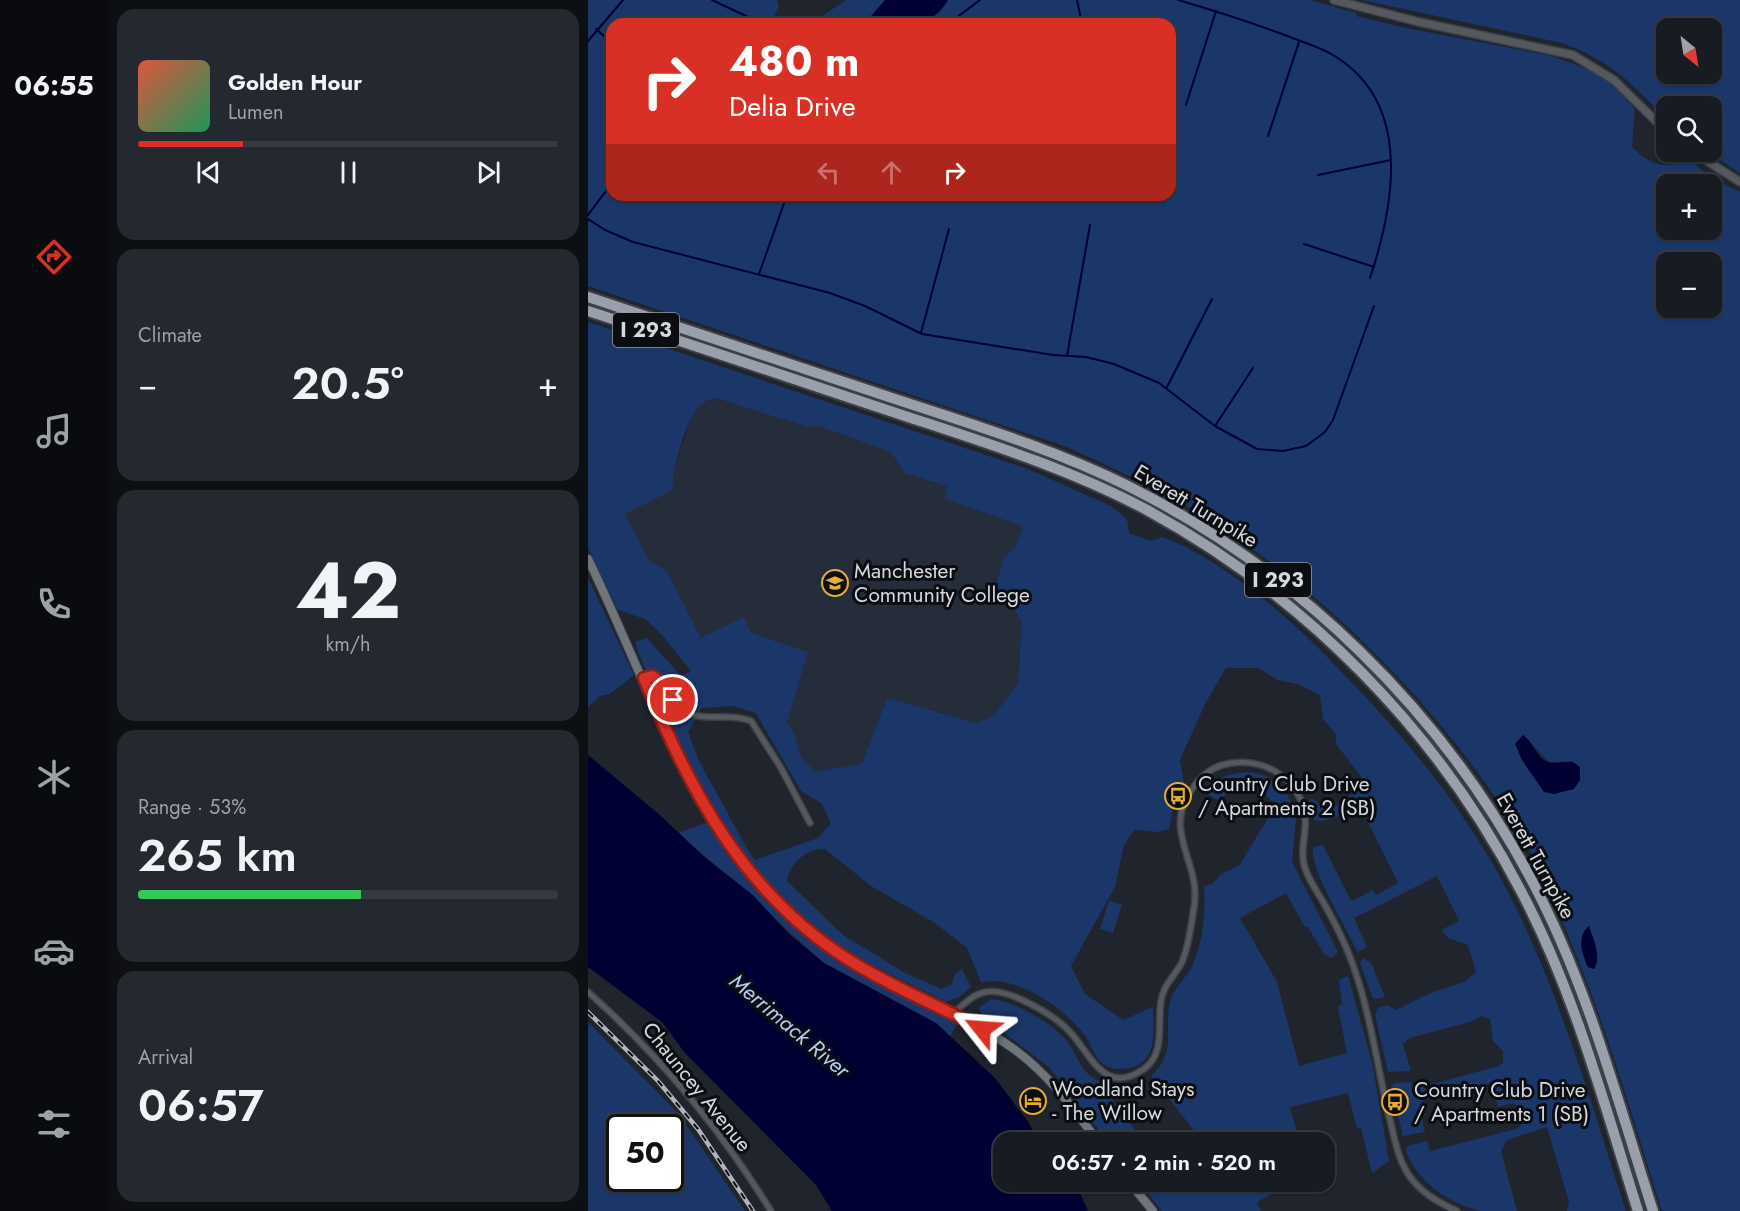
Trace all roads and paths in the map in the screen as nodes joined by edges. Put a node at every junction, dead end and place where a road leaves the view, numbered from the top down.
1 (1334, 0) edge
2 (1656, 121) edge
3 (1709, 162) edge
4 (1740, 182) edge
5 (588, 297) edge
6 (588, 311) edge
7 (588, 560) edge
8 (644, 678) junction
9 (810, 823) dead end
10 (588, 992) edge
11 (954, 1013) junction
12 (1091, 1132) edge
13 (1137, 1192) edge
14 (771, 1211) edge
15 (1153, 1211) edge
16 (1456, 1211) edge
17 (1638, 1211) edge
18 (1653, 1211) edge

1 - 2 street
3 - 4 street
5 - 18 highway, Everett Turnpike / I 293
6 - 17 highway, Everett Turnpike / I 293
7 - 8 main road
8 - 9 street
8 - 11 main road
10 - 14 street, Chauncey Avenue
11 - 12 main road
11 - 16 street
13 - 15 main road

